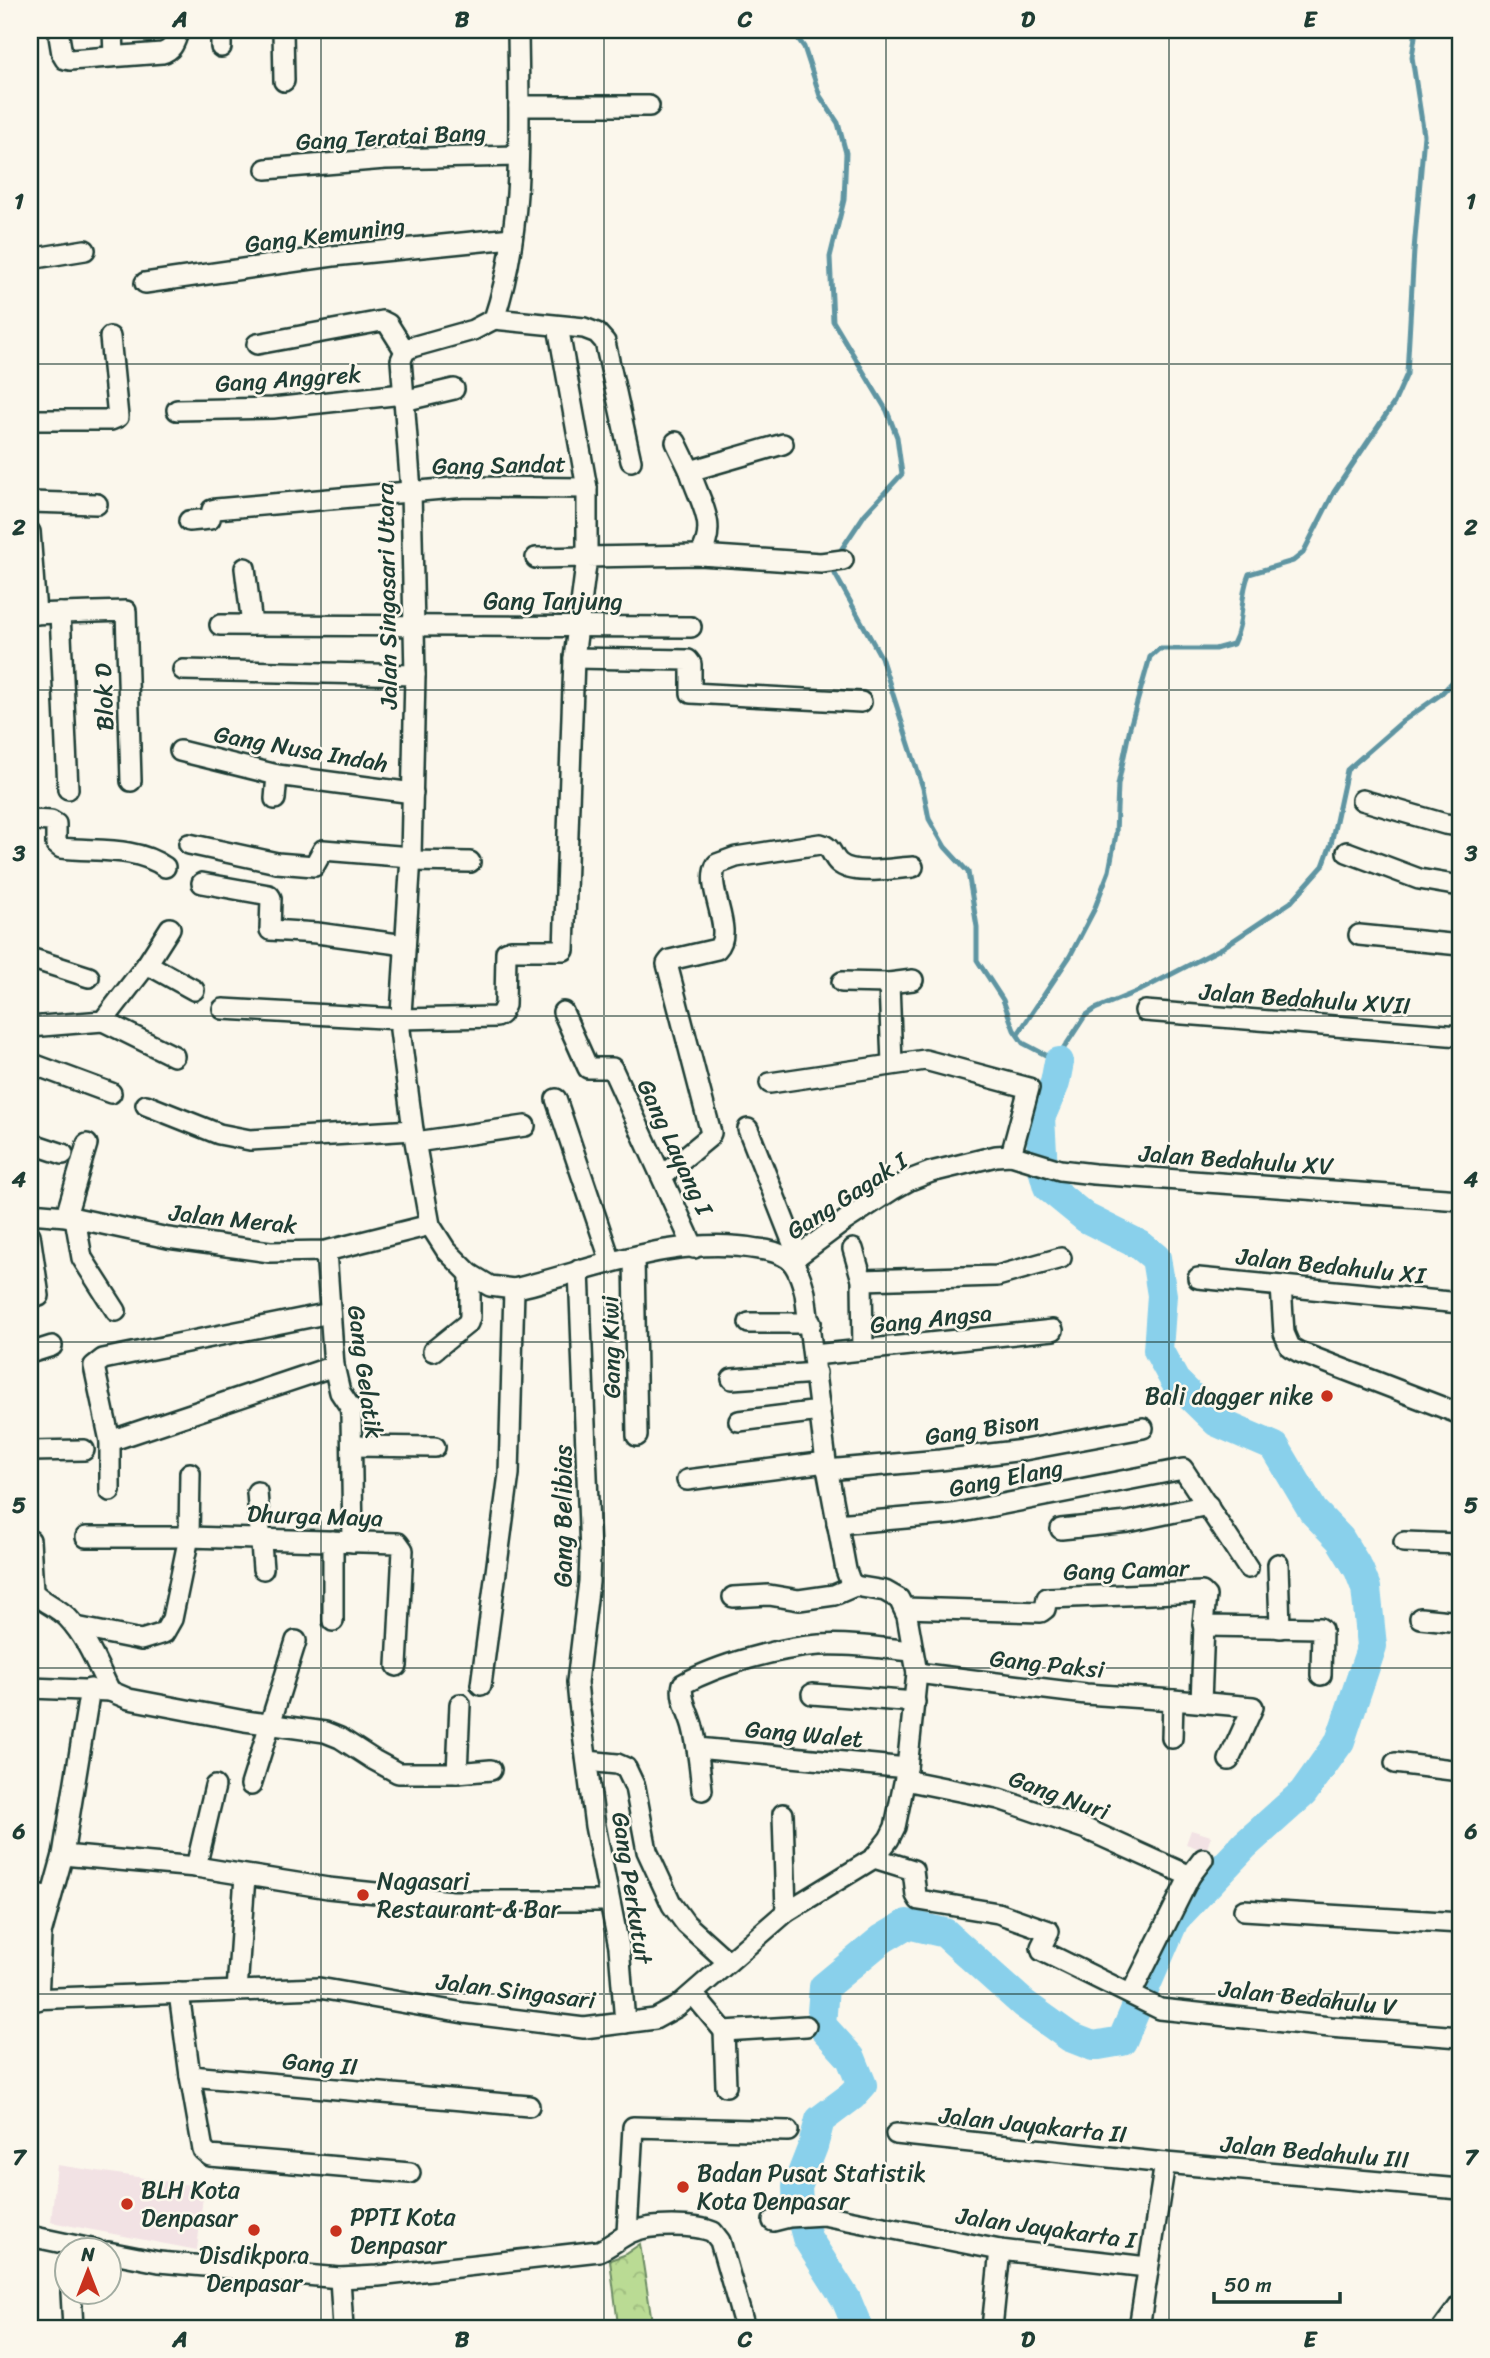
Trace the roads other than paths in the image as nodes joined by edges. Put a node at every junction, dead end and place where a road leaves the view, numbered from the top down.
1 (58, 30) edge
2 (113, 30) edge
3 (179, 30) edge
4 (284, 30) edge
5 (518, 30) edge
6 (114, 56) junction
7 (284, 81) dead end
8 (519, 106) junction
9 (649, 106) dead end
10 (518, 156) junction
11 (266, 169) dead end
12 (512, 238) junction
13 (85, 250) dead end
14 (30, 259) edge
15 (145, 283) dead end
16 (494, 319) junction
17 (558, 326) junction
18 (110, 337) dead end
19 (257, 344) dead end
20 (405, 351) junction
21 (454, 389) dead end
22 (403, 397) junction
23 (177, 410) dead end
24 (30, 420) edge
25 (676, 442) dead end
26 (783, 444) dead end
27 (631, 461) dead end
28 (690, 471) junction
29 (587, 488) junction
30 (411, 491) junction
31 (30, 502) edge
32 (97, 504) dead end
33 (189, 521) dead end
34 (30, 532) edge
35 (699, 555) junction
36 (587, 556) junction
37 (536, 558) dead end
38 (843, 560) dead end
39 (245, 568) dead end
40 (60, 613) junction
41 (33, 614) edge
42 (220, 625) dead end
43 (252, 625) junction
44 (414, 625) junction
45 (579, 625) junction
46 (691, 627) dead end
47 (574, 658) junction
48 (183, 670) dead end
49 (415, 675) junction
50 (860, 702) dead end
51 (180, 751) dead end
52 (277, 775) junction
53 (131, 781) dead end
54 (68, 789) dead end
55 (413, 793) junction
56 (275, 799) dead end
57 (1362, 800) dead end
58 (30, 820) edge
59 (1460, 826) edge
60 (189, 844) dead end
61 (1347, 852) dead end
62 (411, 859) junction
63 (470, 862) dead end
64 (165, 867) dead end
65 (913, 867) dead end
66 (202, 883) dead end
67 (1460, 886) edge
68 (170, 928) dead end
69 (1359, 935) dead end
70 (405, 945) junction
71 (1460, 946) edge
72 (30, 958) edge
73 (147, 964) junction
74 (89, 977) dead end
75 (913, 981) dead end
76 (842, 982) dead end
77 (889, 983) junction
78 (194, 990) dead end
79 (223, 1009) dead end
80 (1145, 1011) dead end
81 (563, 1012) dead end
82 (400, 1019) junction
83 (103, 1021) junction
84 (30, 1027) edge
85 (1460, 1036) edge
86 (174, 1056) dead end
87 (30, 1063) edge
88 (892, 1064) junction
89 (770, 1083) dead end
90 (111, 1093) dead end
91 (556, 1099) dead end
92 (146, 1105) dead end
93 (525, 1126) dead end
94 (748, 1129) dead end
95 (414, 1136) junction
96 (30, 1143) edge
97 (87, 1144) dead end
98 (63, 1154) dead end
99 (1017, 1158) junction
100 (662, 1176) junction
101 (1460, 1200) edge
102 (30, 1213) edge
103 (71, 1217) junction
104 (430, 1225) junction
105 (30, 1235) edge
106 (694, 1248) junction
107 (853, 1249) dead end
108 (326, 1251) junction
109 (634, 1256) junction
110 (794, 1258) junction
111 (1061, 1258) dead end
112 (611, 1262) junction
113 (579, 1270) junction
114 (470, 1274) junction
115 (1198, 1278) dead end
116 (862, 1280) junction
117 (1281, 1286) junction
118 (514, 1289) junction
119 (39, 1296) dead end
120 (1460, 1303) edge
121 (116, 1311) dead end
122 (330, 1313) junction
123 (749, 1323) dead end
124 (811, 1323) junction
125 (1054, 1330) dead end
126 (52, 1346) dead end
127 (433, 1350) dead end
128 (863, 1350) junction
129 (30, 1353) edge
130 (815, 1364) junction
131 (334, 1366) junction
132 (732, 1379) dead end
133 (820, 1411) junction
134 (1460, 1414) edge
135 (739, 1421) dead end
136 (1143, 1428) dead end
137 (637, 1436) dead end
138 (110, 1441) junction
139 (352, 1446) junction
140 (435, 1447) dead end
141 (84, 1450) dead end
142 (30, 1451) edge
143 (827, 1466) junction
144 (190, 1473) dead end
145 (687, 1480) dead end
146 (110, 1491) dead end
147 (257, 1492) dead end
148 (1208, 1505) junction
149 (837, 1524) junction
150 (1061, 1529) dead end
151 (86, 1536) dead end
152 (189, 1537) junction
153 (262, 1540) junction
154 (30, 1541) edge
155 (343, 1542) junction
156 (1405, 1542) dead end
157 (1460, 1544) edge
158 (1278, 1564) dead end
159 (1248, 1568) dead end
160 (263, 1569) dead end
161 (855, 1586) junction
162 (733, 1597) dead end
163 (898, 1600) junction
164 (1420, 1618) dead end
165 (333, 1621) dead end
166 (1460, 1622) edge
167 (1204, 1625) junction
168 (76, 1627) junction
169 (1280, 1628) junction
170 (296, 1641) dead end
171 (912, 1651) junction
172 (397, 1666) dead end
173 (917, 1674) junction
174 (1321, 1675) dead end
175 (481, 1685) dead end
176 (30, 1688) edge
177 (90, 1689) junction
178 (110, 1691) junction
179 (812, 1694) dead end
180 (1173, 1700) junction
181 (915, 1702) junction
182 (1200, 1702) junction
183 (460, 1704) dead end
184 (270, 1724) junction
185 (1172, 1738) dead end
186 (697, 1748) junction
187 (1229, 1760) dead end
188 (587, 1761) junction
189 (1395, 1763) dead end
190 (491, 1770) dead end
191 (1460, 1771) edge
192 (457, 1773) junction
193 (906, 1774) junction
194 (251, 1785) dead end
195 (215, 1786) dead end
196 (702, 1790) dead end
197 (783, 1814) dead end
198 (63, 1855) junction
199 (874, 1858) junction
200 (1203, 1859) dead end
201 (195, 1867) junction
202 (245, 1876) junction
203 (1190, 1876) junction
204 (30, 1893) edge
205 (50, 1898) junction
206 (609, 1901) junction
207 (1244, 1910) dead end
208 (786, 1912) junction
209 (1460, 1923) edge
210 (728, 1962) junction
211 (237, 1991) junction
212 (179, 1993) junction
213 (693, 1994) junction
214 (34, 1999) edge
215 (1140, 1999) junction
216 (625, 2024) junction
217 (806, 2026) dead end
218 (724, 2031) junction
219 (1460, 2037) edge
220 (190, 2076) junction
221 (726, 2086) dead end
222 (528, 2106) dead end
223 (788, 2131) dead end
224 (896, 2134) dead end
225 (1165, 2164) junction
226 (410, 2173) dead end
227 (1460, 2189) edge
228 (781, 2219) dead end
229 (627, 2234) junction
230 (30, 2236) edge
231 (52, 2242) edge
232 (1000, 2250) junction
233 (122, 2255) edge
234 (1147, 2267) junction
235 (340, 2278) junction
236 (1460, 2305) edge
237 (72, 2306) edge
238 (73, 2328) edge
239 (343, 2328) edge
240 (745, 2328) edge
241 (992, 2328) edge
242 (1139, 2328) edge
243 (1442, 2328) edge

1 - 6 street
2 - 6 street
3 - 6 street
4 - 7 street
5 - 8 street
8 - 9 street
8 - 10 street
10 - 11 street, Gang Teratai Bang
10 - 12 street
12 - 15 street, Gang Kemuning
12 - 16 street
13 - 14 street
16 - 17 street
16 - 20 street
17 - 27 street
17 - 29 street
18 - 24 street
19 - 20 street
20 - 22 street, Jalan Singasari Utara
21 - 22 street, Gang Anggrek
22 - 23 street, Gang Anggrek
22 - 30 street, Jalan Singasari Utara
25 - 28 street
26 - 28 street
28 - 35 street
29 - 30 street, Gang Sandat
29 - 36 street
30 - 33 street, Gang Sandat
30 - 44 street, Jalan Singasari Utara
31 - 32 street
34 - 41 street
35 - 36 street
35 - 38 street
36 - 37 street
36 - 45 street
39 - 43 street
40 - 41 street
40 - 53 street, Blok D
40 - 54 street
42 - 43 street, Gang Tanjung
43 - 44 street, Gang Tanjung
44 - 45 street, Gang Tanjung
44 - 49 street, Jalan Singasari Utara
45 - 46 street, Gang Tanjung
45 - 47 street
47 - 50 street
47 - 82 street
48 - 49 street
49 - 55 street, Jalan Singasari Utara
51 - 52 street, Gang Nusa Indah
52 - 55 street, Gang Nusa Indah
52 - 56 street
55 - 62 street, Jalan Singasari Utara
57 - 59 street
58 - 64 street
60 - 62 street
61 - 67 street
62 - 63 street
62 - 70 street, Jalan Singasari Utara
65 - 100 street
66 - 70 street
68 - 73 street
69 - 71 street
70 - 82 street, Jalan Singasari Utara
72 - 74 street
73 - 78 street
73 - 83 street
75 - 77 street
76 - 77 street
77 - 88 street
79 - 82 street
80 - 85 street, Jalan Bedahulu XVII
81 - 100 street, Gang Layang I
82 - 95 street, Jalan Singasari Utara
83 - 84 street
83 - 86 street
87 - 90 street
88 - 89 street
88 - 99 street
91 - 112 street
92 - 95 street
93 - 95 street
94 - 110 street
95 - 104 street, Jalan Singasari Utara
96 - 98 street
97 - 103 street
99 - 101 street, Jalan Bedahulu XV
99 - 110 street, Gang Gagak I
100 - 106 street, Gang Layang I
102 - 103 street, Jalan Merak
103 - 108 street, Jalan Merak
103 - 121 street
104 - 108 street, Jalan Merak
104 - 114 street
105 - 119 street
106 - 109 street
106 - 110 street
107 - 116 street
108 - 122 street, Gang Gelatik
109 - 112 street
109 - 137 street, Gang Kiwi
110 - 124 street
111 - 116 street
112 - 113 street
113 - 118 street
113 - 188 street, Gang Belibias
114 - 118 street
114 - 127 street
115 - 117 street, Jalan Bedahulu XI
116 - 128 street
117 - 120 street, Jalan Bedahulu XI
117 - 134 street
118 - 175 street
122 - 131 street, Gang Gelatik
122 - 138 street
123 - 124 street
124 - 130 street
125 - 128 street, Gang Angsa
126 - 129 street
128 - 130 street, Gang Angsa
130 - 132 street, Gang Angsa
130 - 133 street
131 - 138 street
131 - 139 street, Gang Gelatik
133 - 135 street
133 - 143 street
136 - 143 street, Gang Bison
138 - 146 street
139 - 140 street
139 - 155 street, Gang Gelatik
141 - 142 street
143 - 145 street, Gang Bison
143 - 149 street
144 - 152 street
147 - 153 street
148 - 149 street, Gang Elang
148 - 150 street
148 - 159 street
149 - 161 street
151 - 152 street, Dhurga Maya
152 - 153 street, Dhurga Maya
152 - 168 street
153 - 155 street, Dhurga Maya
153 - 160 street
154 - 168 street
155 - 165 street, Gang Gelatik
155 - 172 street, Dhurga Maya
156 - 157 street
158 - 169 street
161 - 162 street
161 - 163 street
163 - 167 street, Gang Camar
163 - 171 street, Jalan Singasari
164 - 166 street
167 - 169 street
167 - 182 street
168 - 178 street
169 - 174 street
170 - 184 street
171 - 173 street, Jalan Singasari
171 - 186 street
173 - 180 street, Gang Paksi
173 - 181 street, Jalan Singasari
176 - 177 street
177 - 178 street
177 - 198 street
178 - 184 street
179 - 181 street
180 - 182 street, Gang Paksi
180 - 185 street
181 - 193 street, Jalan Singasari
182 - 187 street, Gang Paksi
183 - 192 street
184 - 192 street
184 - 194 street
186 - 193 street, Gang Walet
186 - 196 street
188 - 206 street, Gang Perkutut
188 - 210 street
189 - 191 street
190 - 192 street
193 - 199 street, Jalan Singasari
193 - 203 street, Gang Nuri
195 - 201 street
197 - 208 street
198 - 201 street
198 - 205 street
199 - 208 street, Jalan Singasari
199 - 215 street, Jalan Bedahulu V
200 - 203 street
201 - 202 street
202 - 206 street
202 - 211 street
203 - 215 street
204 - 205 street
205 - 214 street
206 - 216 street, Gang Perkutut
207 - 209 street
208 - 210 street, Jalan Singasari
210 - 213 street, Jalan Singasari
211 - 212 street, Jalan Singasari
211 - 216 street, Jalan Singasari
212 - 214 street, Jalan Singasari
212 - 220 street
213 - 216 street, Jalan Singasari
213 - 218 street
215 - 219 street, Jalan Bedahulu V
217 - 218 street
218 - 221 street
220 - 222 street, Gang II
220 - 226 street
223 - 229 street
224 - 225 street, Jalan Jayakarta II
225 - 227 street, Jalan Bedahulu III
225 - 234 street
228 - 232 street, Jalan Jayakarta I
229 - 235 street
229 - 240 street
230 - 231 street
232 - 234 street, Jalan Jayakarta I
232 - 241 street
233 - 235 street
234 - 242 street
235 - 239 street
236 - 243 street
237 - 238 street

